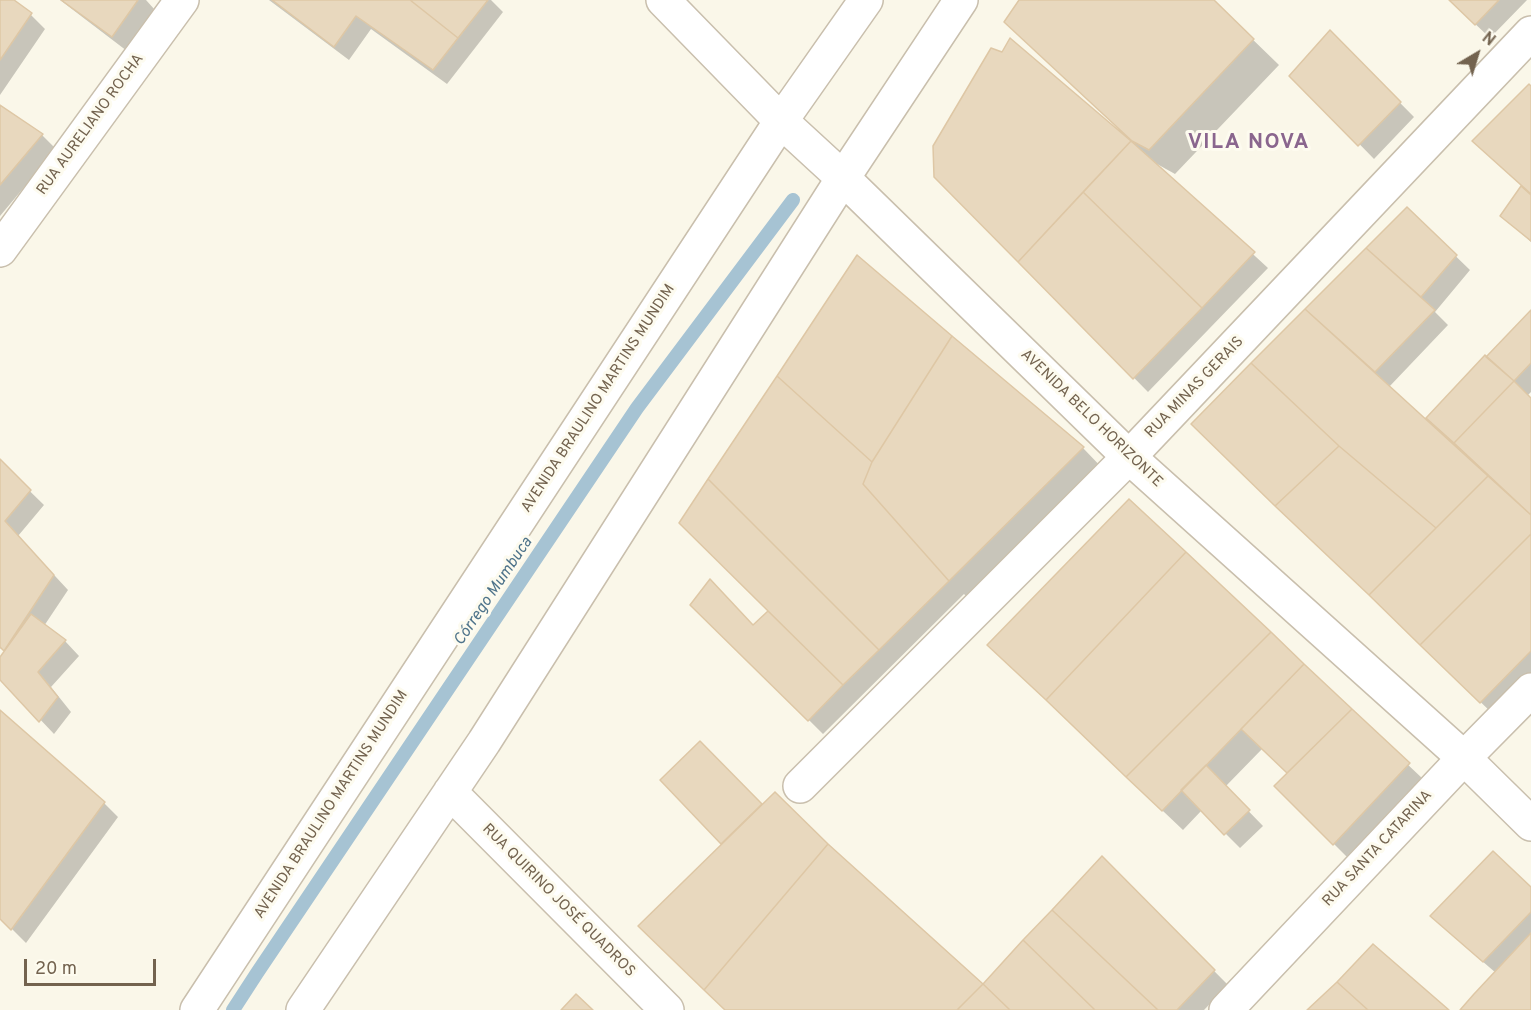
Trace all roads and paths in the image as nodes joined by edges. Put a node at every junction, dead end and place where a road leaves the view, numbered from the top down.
1 (182, 0) edge
2 (663, 0) edge
3 (866, 0) edge
4 (961, 0) edge
5 (1531, 33) edge
6 (781, 121) junction
7 (843, 178) junction
8 (0, 250) edge
9 (1129, 457) junction
10 (1531, 690) edge
11 (1464, 758) junction
12 (800, 786) dead end
13 (450, 792) junction
14 (1531, 824) edge
15 (197, 1010) edge
16 (303, 1010) edge
17 (667, 1010) edge
18 (1226, 1010) edge

1 - 8 street, RUA AURELIANO ROCHA
2 - 6 street, AVENIDA BELO HORIZONTE
3 - 6 street, AVENIDA BRAULINO MARTINS MUNDIM
4 - 7 street
5 - 9 street, RUA MINAS GERAIS
6 - 7 street, AVENIDA BELO HORIZONTE
6 - 15 street, AVENIDA BRAULINO MARTINS MUNDIM
7 - 9 street, AVENIDA BELO HORIZONTE
7 - 13 street
9 - 11 street, AVENIDA BELO HORIZONTE
9 - 12 street, RUA MINAS GERAIS
10 - 11 street, RUA SANTA CATARINA
11 - 14 street, AVENIDA BELO HORIZONTE
11 - 18 street, RUA SANTA CATARINA
13 - 16 street
13 - 17 street, RUA QUIRINO JOSÉ QUADROS

